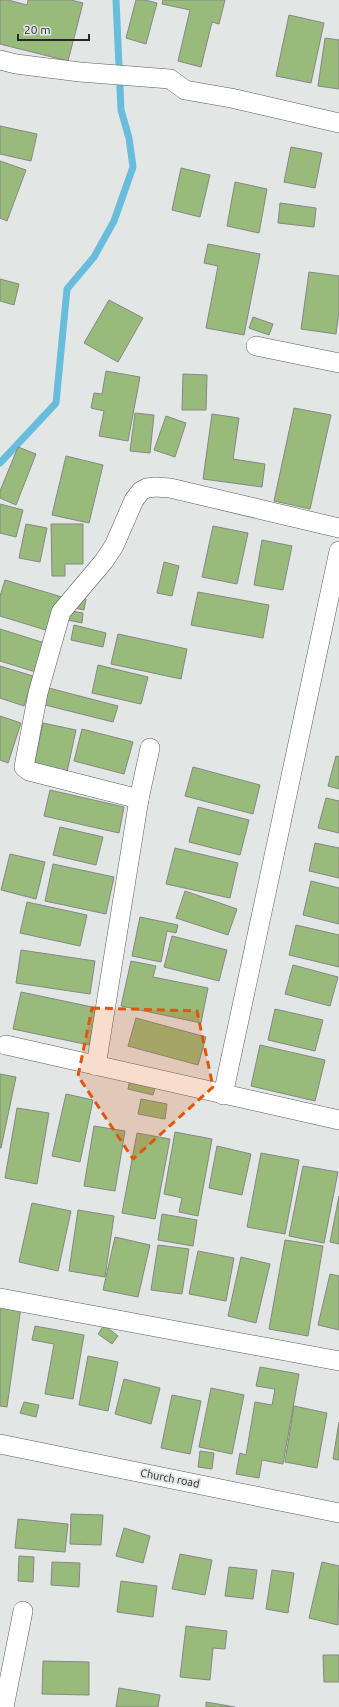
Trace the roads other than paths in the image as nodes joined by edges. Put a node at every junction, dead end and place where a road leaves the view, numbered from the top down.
1 (0, 60) edge
2 (339, 123) edge
3 (256, 346) dead end
4 (339, 363) edge
5 (339, 528) edge
6 (339, 551) edge
7 (150, 748) dead end
8 (139, 799) junction
9 (6, 1045) dead end
10 (96, 1066) junction
11 (223, 1095) junction
12 (339, 1120) edge
13 (0, 1298) edge
14 (339, 1361) edge
15 (0, 1444) edge
16 (339, 1513) edge
17 (23, 1611) dead end
18 (4, 1707) edge

1 - 2 street
3 - 4 street
5 - 8 street
6 - 11 street
7 - 8 street
8 - 10 street
9 - 10 street
10 - 11 street
11 - 12 street
13 - 14 street
15 - 16 street, Church road
17 - 18 street

